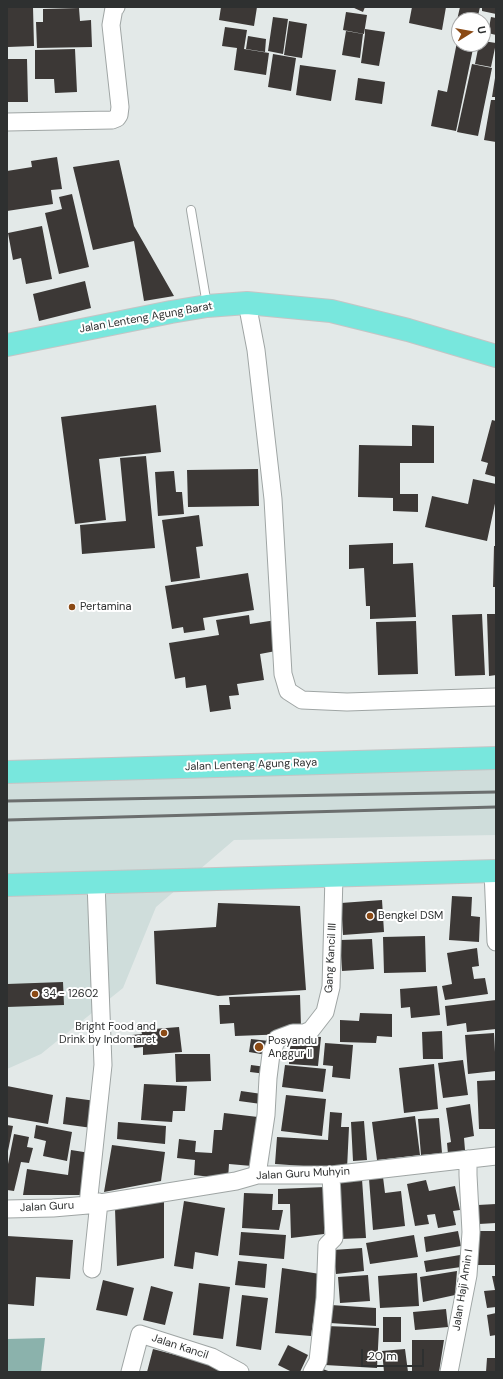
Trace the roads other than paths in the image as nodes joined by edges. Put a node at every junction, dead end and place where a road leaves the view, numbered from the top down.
1 (116, 7) edge
2 (7, 122) edge
3 (191, 210) dead end
4 (247, 302) junction
5 (207, 306) junction
6 (7, 345) edge
7 (496, 356) edge
8 (496, 697) edge
9 (496, 758) edge
10 (7, 772) edge
11 (495, 871) edge
12 (334, 876) junction
13 (96, 883) junction
14 (7, 886) edge
15 (496, 942) edge
16 (496, 1156) edge
17 (468, 1159) junction
18 (257, 1175) junction
19 (331, 1175) junction
20 (94, 1204) junction
21 (7, 1209) edge
22 (92, 1270) dead end
23 (130, 1372) edge
24 (240, 1372) edge
25 (312, 1372) edge
26 (449, 1372) edge

1 - 2 street
3 - 5 lane
4 - 5 main road, Jalan Lenteng Agung Barat
4 - 7 main road, Jalan Lenteng Agung Barat
4 - 8 street
5 - 6 main road, Jalan Lenteng Agung Barat
9 - 10 main road, Jalan Lenteng Agung Raya
11 - 12 main road
11 - 15 street
12 - 13 main road
12 - 18 street, Gang Kancil III
13 - 14 main road
13 - 20 street
16 - 17 street, Jalan Guru Muhyin
17 - 19 street, Jalan Guru Muhyin
17 - 26 street, Jalan Haji Amin I
18 - 19 street, Jalan Guru Muhyin
18 - 20 street, Jalan Guru Muhyin
19 - 25 street
20 - 21 street, Jalan Guru
20 - 22 street
23 - 24 street, Jalan Kancil

